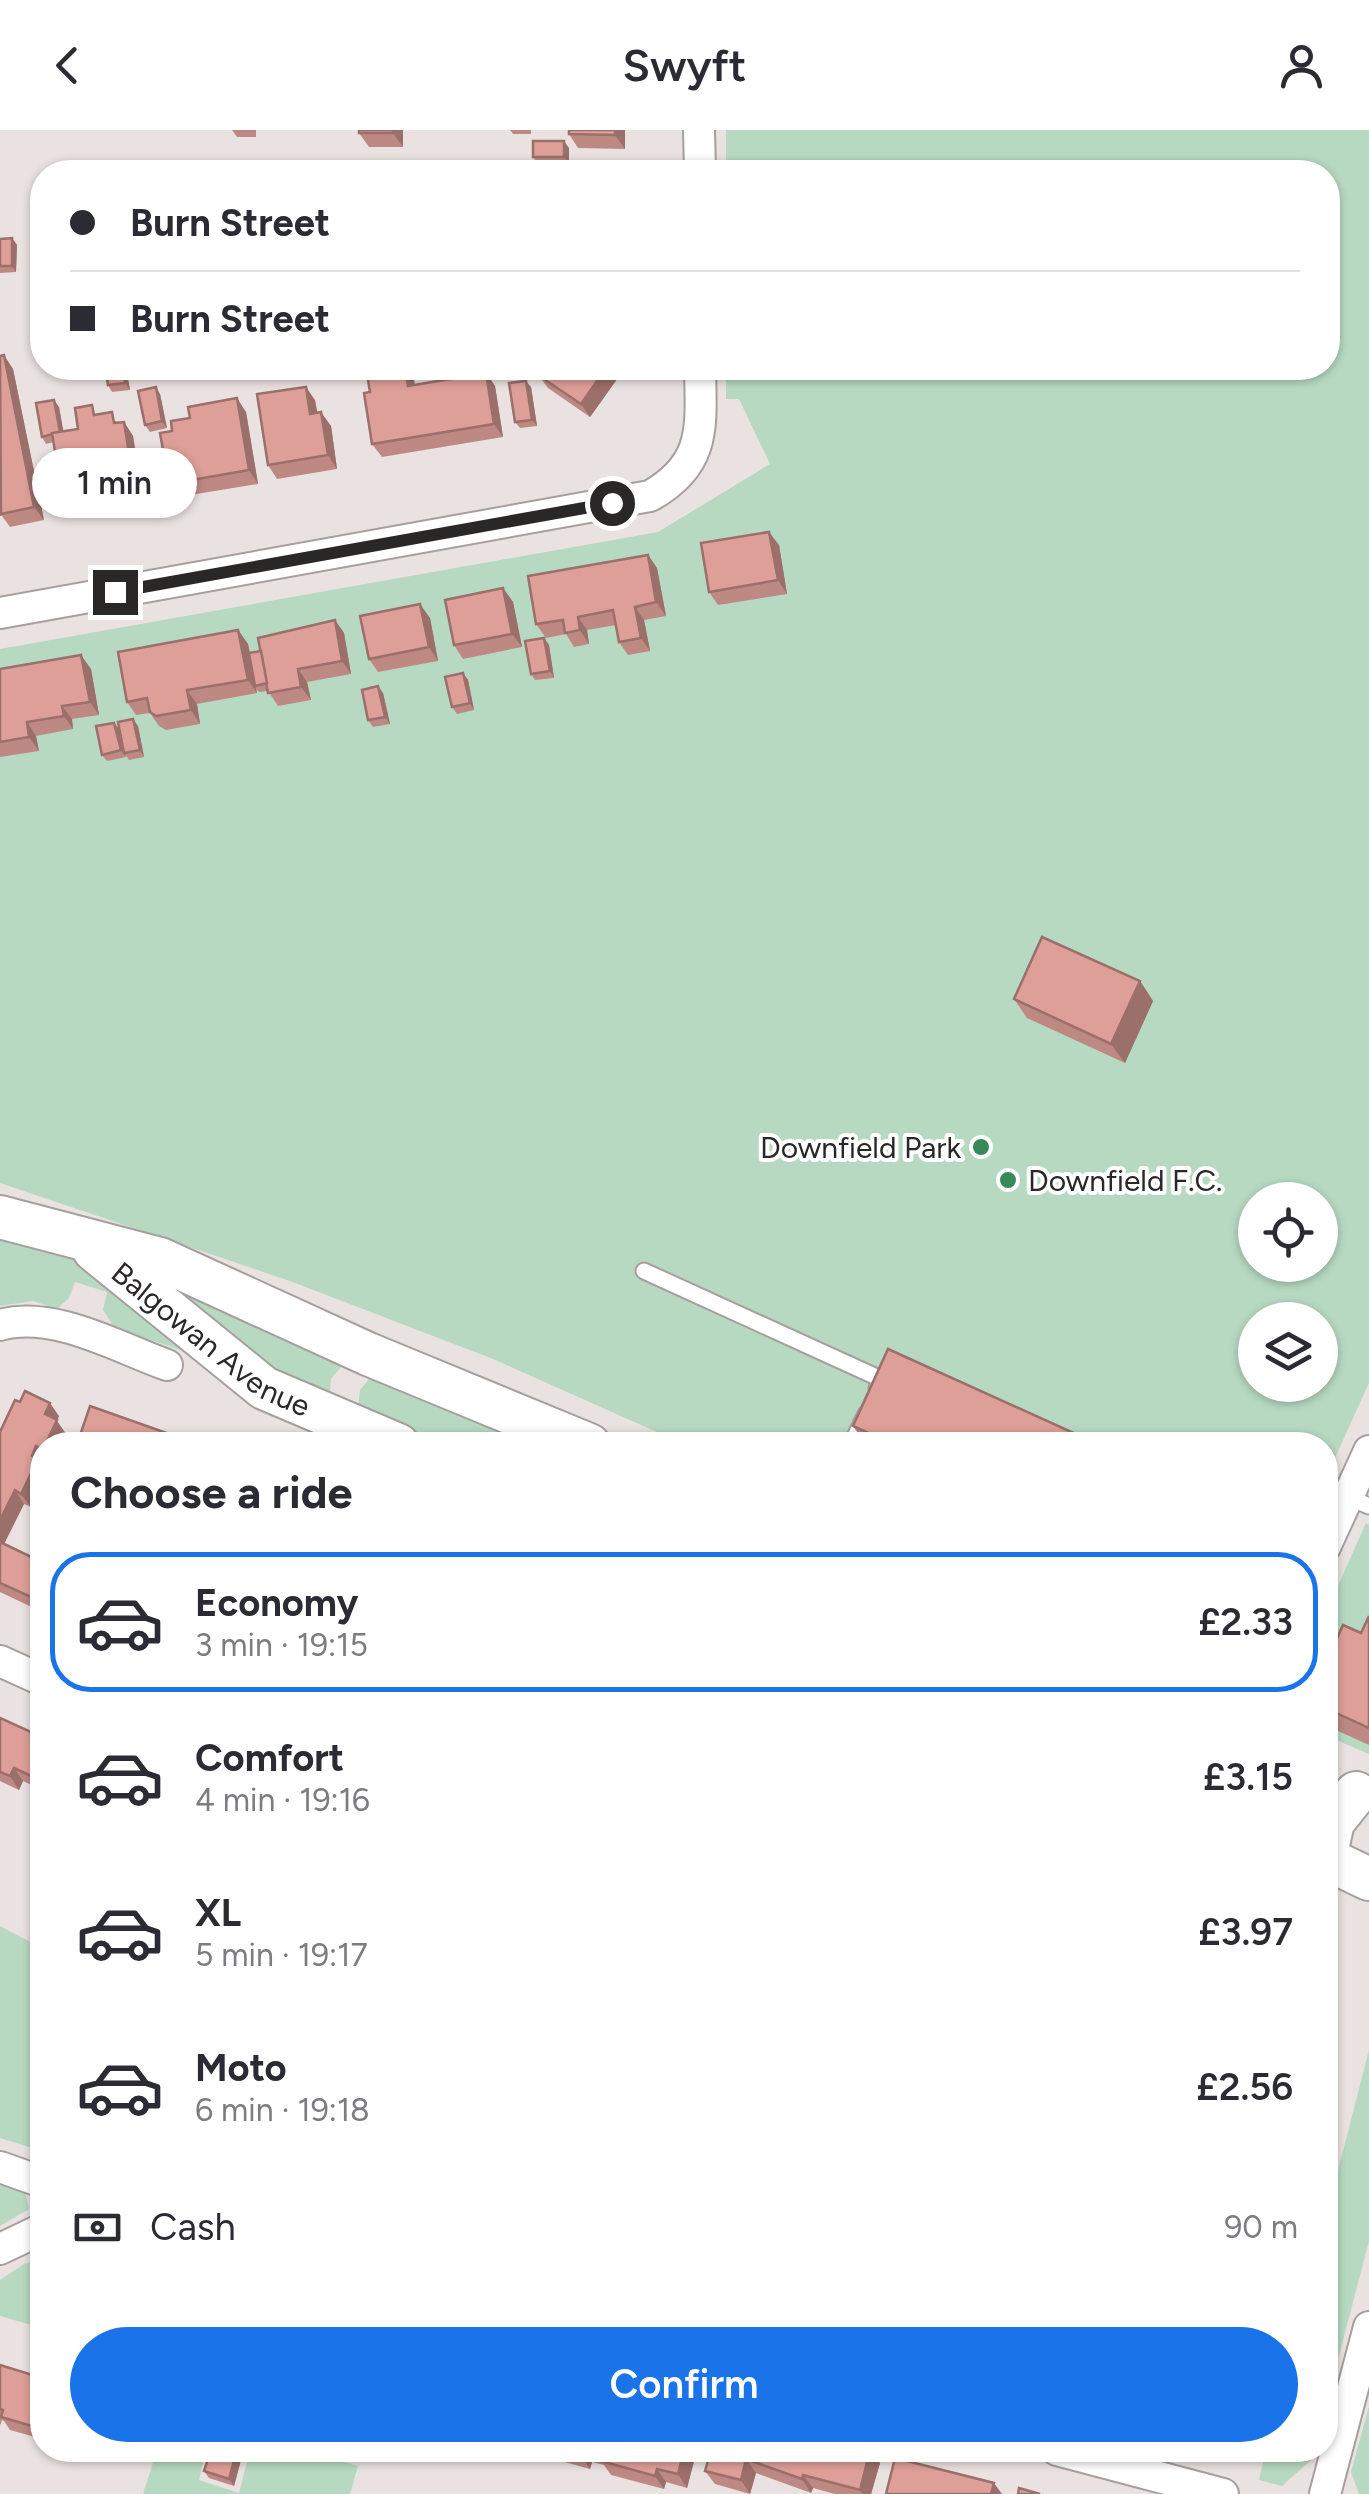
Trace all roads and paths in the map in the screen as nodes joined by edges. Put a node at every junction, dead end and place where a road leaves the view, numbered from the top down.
1 (700, 130) edge
2 (700, 160) edge
3 (700, 380) edge
4 (0, 613) edge
5 (0, 1218) edge
6 (86, 1243) junction
7 (644, 1271) dead end
8 (0, 1326) edge
9 (368, 1354) junction
10 (167, 1365) dead end
11 (344, 1423) junction
12 (366, 1432) edge
13 (557, 1432) edge
14 (857, 1432) edge
15 (1369, 1451) edge
16 (1359, 1501) edge
17 (1338, 1529) edge
18 (0, 1661) edge
19 (30, 1675) edge
20 (1350, 1790) edge
21 (1338, 1814) edge
22 (1338, 1864) edge
23 (1369, 1878) edge
24 (0, 2166) edge
25 (30, 2177) edge
26 (30, 2235) edge
27 (0, 2249) edge
28 (1369, 2328) edge
29 (1338, 2445) edge
30 (1102, 2462) edge
31 (1333, 2462) edge
32 (1223, 2494) edge
33 (1325, 2494) edge

1 - 2 street
3 - 4 street
5 - 6 street, Balgowan Avenue
6 - 9 street, Balgowan Avenue
6 - 11 street, Balgowan Avenue
7 - 14 lane
8 - 10 street, Balgowan Avenue
9 - 11 street, Balgowan Avenue
9 - 13 street, Balgowan Avenue
11 - 12 street, Balgowan Avenue
15 - 16 street
16 - 17 street
18 - 19 street
20 - 21 street
22 - 23 street
24 - 25 street
26 - 27 street
28 - 29 street
30 - 32 street
31 - 33 street

